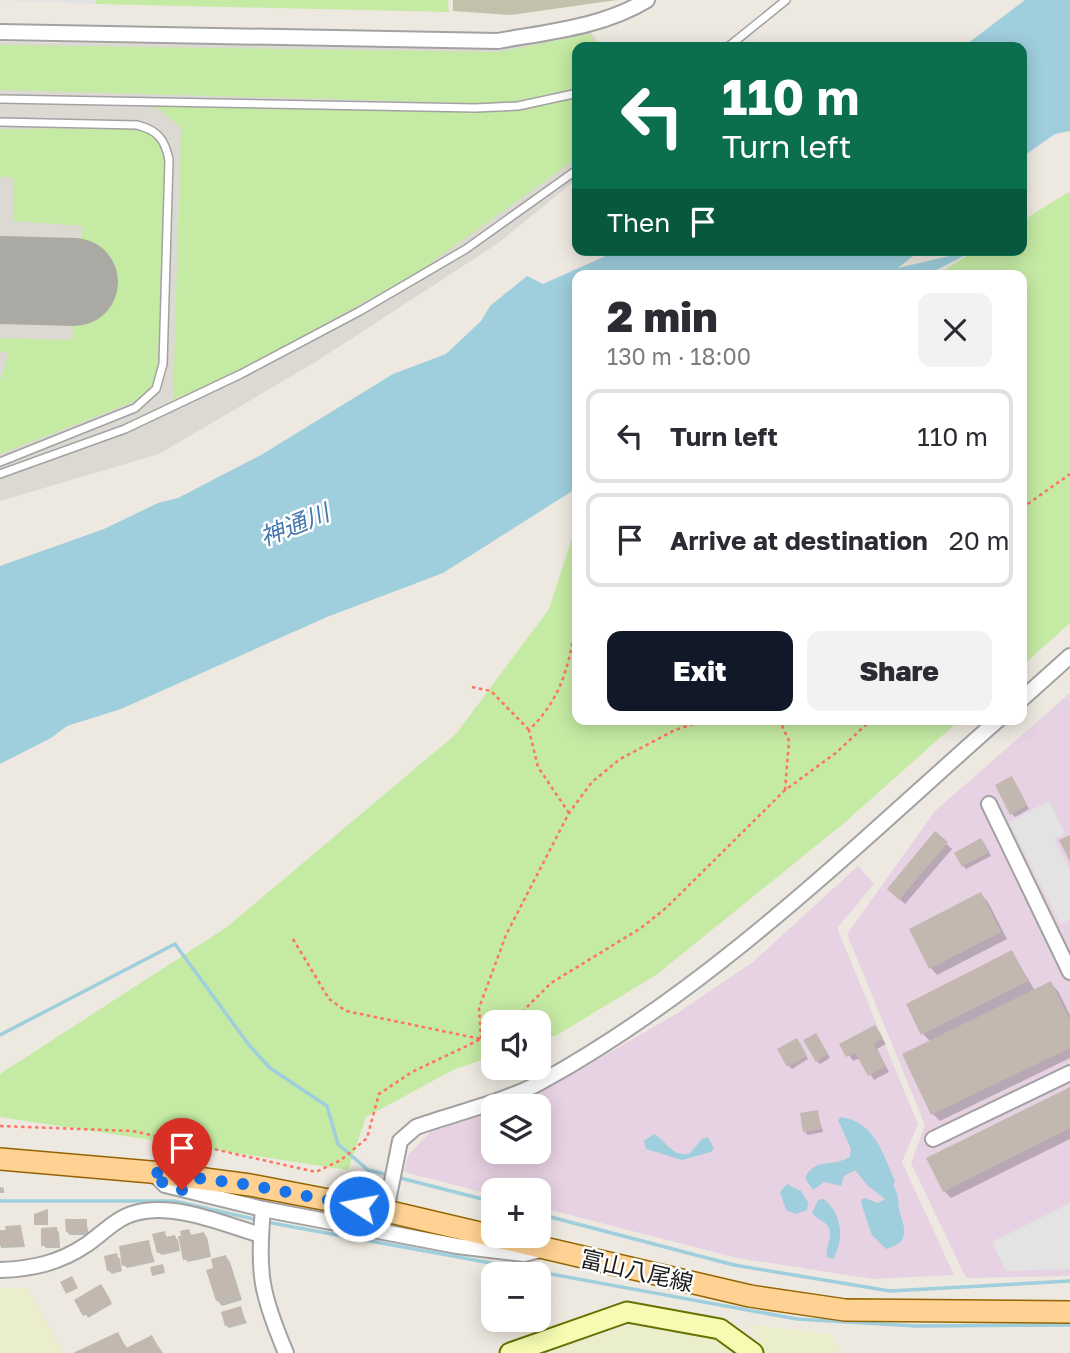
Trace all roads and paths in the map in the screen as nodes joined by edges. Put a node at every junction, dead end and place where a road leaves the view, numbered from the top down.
1 (647, 0) edge
2 (786, 0) edge
3 (0, 32) edge
4 (735, 42) edge
5 (572, 94) edge
6 (0, 99) edge
7 (0, 122) edge
8 (572, 173) edge
9 (0, 461) edge
10 (0, 474) edge
11 (1070, 474) edge
12 (1027, 504) edge
13 (572, 646) edge
14 (1070, 656) edge
15 (472, 687) dead end
16 (1027, 695) edge
17 (690, 725) edge
18 (782, 725) edge
19 (866, 725) edge
20 (992, 725) edge
21 (529, 730) junction
22 (784, 791) junction
23 (989, 804) dead end
24 (569, 813) junction
25 (293, 939) dead end
26 (1070, 972) edge
27 (524, 1010) edge
28 (481, 1039) junction
29 (1070, 1073) edge
30 (0, 1126) edge
31 (933, 1139) dead end
32 (0, 1158) edge
33 (151, 1172) junction
34 (387, 1211) junction
35 (262, 1222) junction
36 (545, 1249) junction
37 (0, 1270) edge
38 (1070, 1312) edge
39 (286, 1353) edge
40 (510, 1353) edge
41 (753, 1353) edge

1 - 3 street
2 - 4 lane
5 - 6 lane
7 - 9 lane
8 - 10 lane
11 - 12 path
13 - 21 path
14 - 16 street
15 - 21 path
17 - 24 path
18 - 22 path
19 - 22 path
20 - 34 street
21 - 24 path
22 - 27 path
23 - 26 street
24 - 28 path
25 - 28 path
28 - 30 path
29 - 31 street
32 - 33 main road, 富山八尾線
33 - 34 main road, 富山八尾線
33 - 35 street
34 - 36 main road, 富山八尾線
35 - 36 street
35 - 37 street
35 - 39 street
36 - 38 main road, 富山八尾線
40 - 41 street

